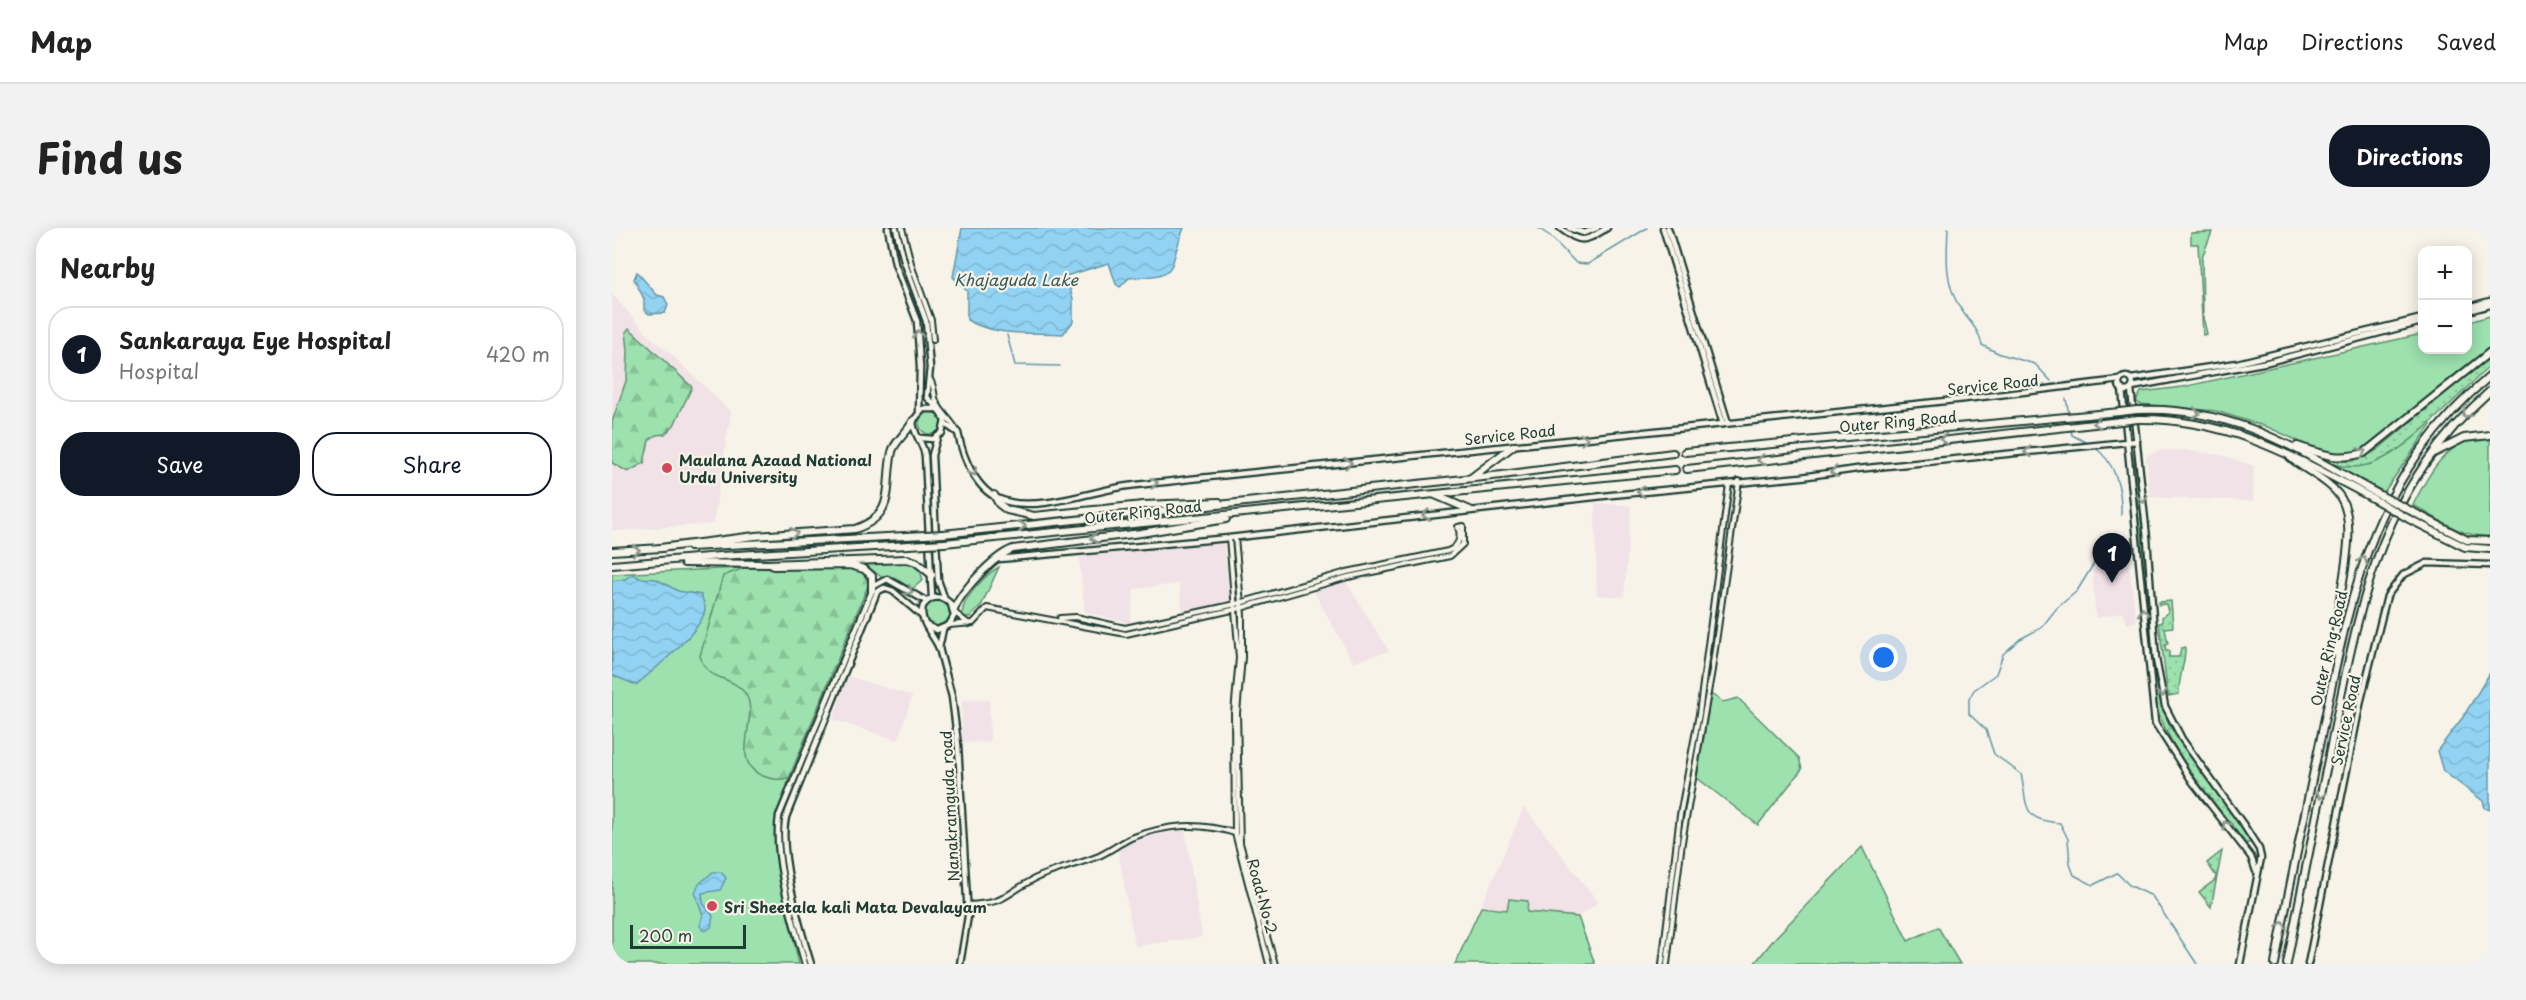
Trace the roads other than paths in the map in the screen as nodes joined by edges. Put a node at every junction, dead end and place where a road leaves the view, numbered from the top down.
1 (888, 228) edge
2 (896, 228) edge
3 (902, 228) edge
4 (1560, 228) edge
5 (1569, 228) edge
6 (1598, 228) edge
7 (1608, 228) edge
8 (1666, 228) edge
9 (2490, 303) edge
10 (2472, 308) edge
11 (2418, 321) edge
12 (2418, 321) edge
13 (933, 340) dead end
14 (2490, 352) edge
15 (2490, 376) edge
16 (929, 378) junction
17 (2131, 379) junction
18 (2120, 380) junction
19 (2131, 388) junction
20 (2122, 390) junction
21 (2490, 391) edge
22 (938, 409) junction
23 (919, 412) junction
24 (913, 421) junction
25 (945, 424) junction
26 (1725, 424) junction
27 (958, 433) junction
28 (939, 435) junction
29 (2490, 435) edge
30 (920, 438) junction
31 (2127, 441) junction
32 (2137, 441) junction
33 (2288, 443) junction
34 (1513, 446) junction
35 (1685, 452) tunnel mouth
36 (1673, 453) tunnel mouth
37 (2286, 453) junction
38 (2432, 454) junction
39 (1566, 467) junction
40 (1687, 469) dead end
41 (1675, 470) dead end
42 (1470, 478) junction
43 (1568, 480) junction
44 (1739, 481) junction
45 (1729, 483) junction
46 (1432, 494) junction
47 (994, 495) junction
48 (2374, 496) junction
49 (1265, 500) junction
50 (1470, 510) junction
51 (1267, 511) junction
52 (2411, 515) junction
53 (1232, 537) junction
54 (736, 541) junction
55 (2490, 541) edge
56 (1721, 543) junction
57 (1730, 545) junction
58 (2490, 549) edge
59 (612, 551) edge
60 (1446, 555) junction
61 (996, 560) junction
62 (660, 562) junction
63 (767, 564) junction
64 (612, 565) edge
65 (2490, 565) edge
66 (932, 575) junction
67 (872, 590) junction
68 (932, 598) junction
69 (946, 599) junction
70 (1713, 599) junction
71 (1722, 600) junction
72 (926, 601) junction
73 (1239, 606) junction
74 (954, 611) junction
75 (922, 616) junction
76 (1054, 619) junction
77 (969, 624) junction
78 (926, 625) junction
79 (946, 627) junction
80 (1131, 627) junction
81 (1132, 633) junction
82 (2155, 644) junction
83 (2146, 645) junction
84 (939, 648) junction
85 (2337, 660) junction
86 (801, 771) junction
87 (1237, 834) junction
88 (2254, 841) junction
89 (2245, 850) junction
90 (2257, 874) junction
91 (1673, 892) junction
92 (966, 905) junction
93 (805, 964) edge
94 (811, 964) edge
95 (960, 964) edge
96 (1269, 964) edge
97 (1275, 964) edge
98 (1662, 964) edge
99 (1667, 964) edge
100 (2240, 964) edge
101 (2275, 964) edge
102 (2287, 964) edge
103 (2308, 964) edge

23 -> 1 main road
2 - 16 main road
3 - 13 street
4 - 7 main road
5 - 6 main road
8 - 26 main road
9 - 10 main road
11 - 17 main road, Service Road
12 - 19 main road, Service Road
33 -> 14 highway
85 -> 15 highway, Outer Ring Road
16 - 22 main road
16 - 27 street
17 - 18 main road, Service Road
17 - 19 main road
18 - 20 main road
18 - 26 main road, Service Road
19 - 20 main road
19 - 32 main road
20 - 31 main road
21 -> 38 highway, Outer Ring Road
22 - 23 main road
22 - 25 main road
23 - 24 main road
24 - 30 main road
54 -> 24 highway
25 - 27 main road
25 - 28 main road
34 -> 26 main road, Service Road
27 -> 47 main road
28 - 30 main road
28 - 69 main road
29 - 38 highway
30 - 66 main road
31 - 32 main road
31 -> 44 main road
83 -> 31 main road
32 -> 82 main road
35 -> 33 highway, Outer Ring Road, bridge
33 - 48 highway
34 - 42 highway
47 -> 34 main road, Service Road
36 - 39 highway, Outer Ring Road
37 -> 40 highway, Outer Ring Road, bridge
37 - 48 highway
37 - 85 highway
38 -> 102 highway, Outer Ring Road
39 - 42 highway, Outer Ring Road
39 - 43 highway
41 - 43 highway, Outer Ring Road
42 - 49 highway, Outer Ring Road
43 - 46 highway, Outer Ring Road
44 - 45 main road
44 - 57 street
45 -> 50 main road
45 - 56 street
46 - 50 highway
46 - 51 highway, Outer Ring Road
47 - 49 highway
48 - 52 highway, bridge
54 -> 49 highway, Outer Ring Road, bridge
50 -> 53 main road
51 -> 61 highway
51 - 62 highway, Outer Ring Road, bridge
52 - 55 highway
52 - 58 highway
53 - 61 main road
53 - 73 street
59 -> 54 highway
56 - 57 street
56 - 70 street
57 - 71 street
60 - 60 street
60 - 73 street
61 - 74 highway
62 - 63 highway
62 - 64 highway, Outer Ring Road
63 - 66 highway
63 - 67 highway
65 - 103 main road, Service Road
66 - 68 main road
67 -> 72 main road
67 - 86 main road
68 - 69 main road
68 - 72 main road
69 - 74 main road
70 - 71 street
70 - 91 street
71 - 91 street
72 - 75 main road
73 - 80 street
73 - 81 street
73 - 87 street
74 - 77 street
74 - 79 main road
75 - 78 main road
75 - 86 main road
76 - 77 street
76 - 80 street
76 - 81 street
77 - 79 street
78 - 79 main road
78 - 84 main road
79 - 84 main road
80 - 81 street
82 - 83 main road
82 -> 88 main road
89 -> 83 main road
84 - 92 main road, Nanakramguda road
101 -> 85 highway, Outer Ring Road
86 - 93 main road
86 - 94 main road
87 - 92 street
87 - 96 street, Road No 2
87 - 97 street
88 - 89 main road
88 - 90 main road
89 - 90 main road
90 - 100 main road
91 - 98 street
91 - 99 street
92 - 95 main road, Nanakramguda road

